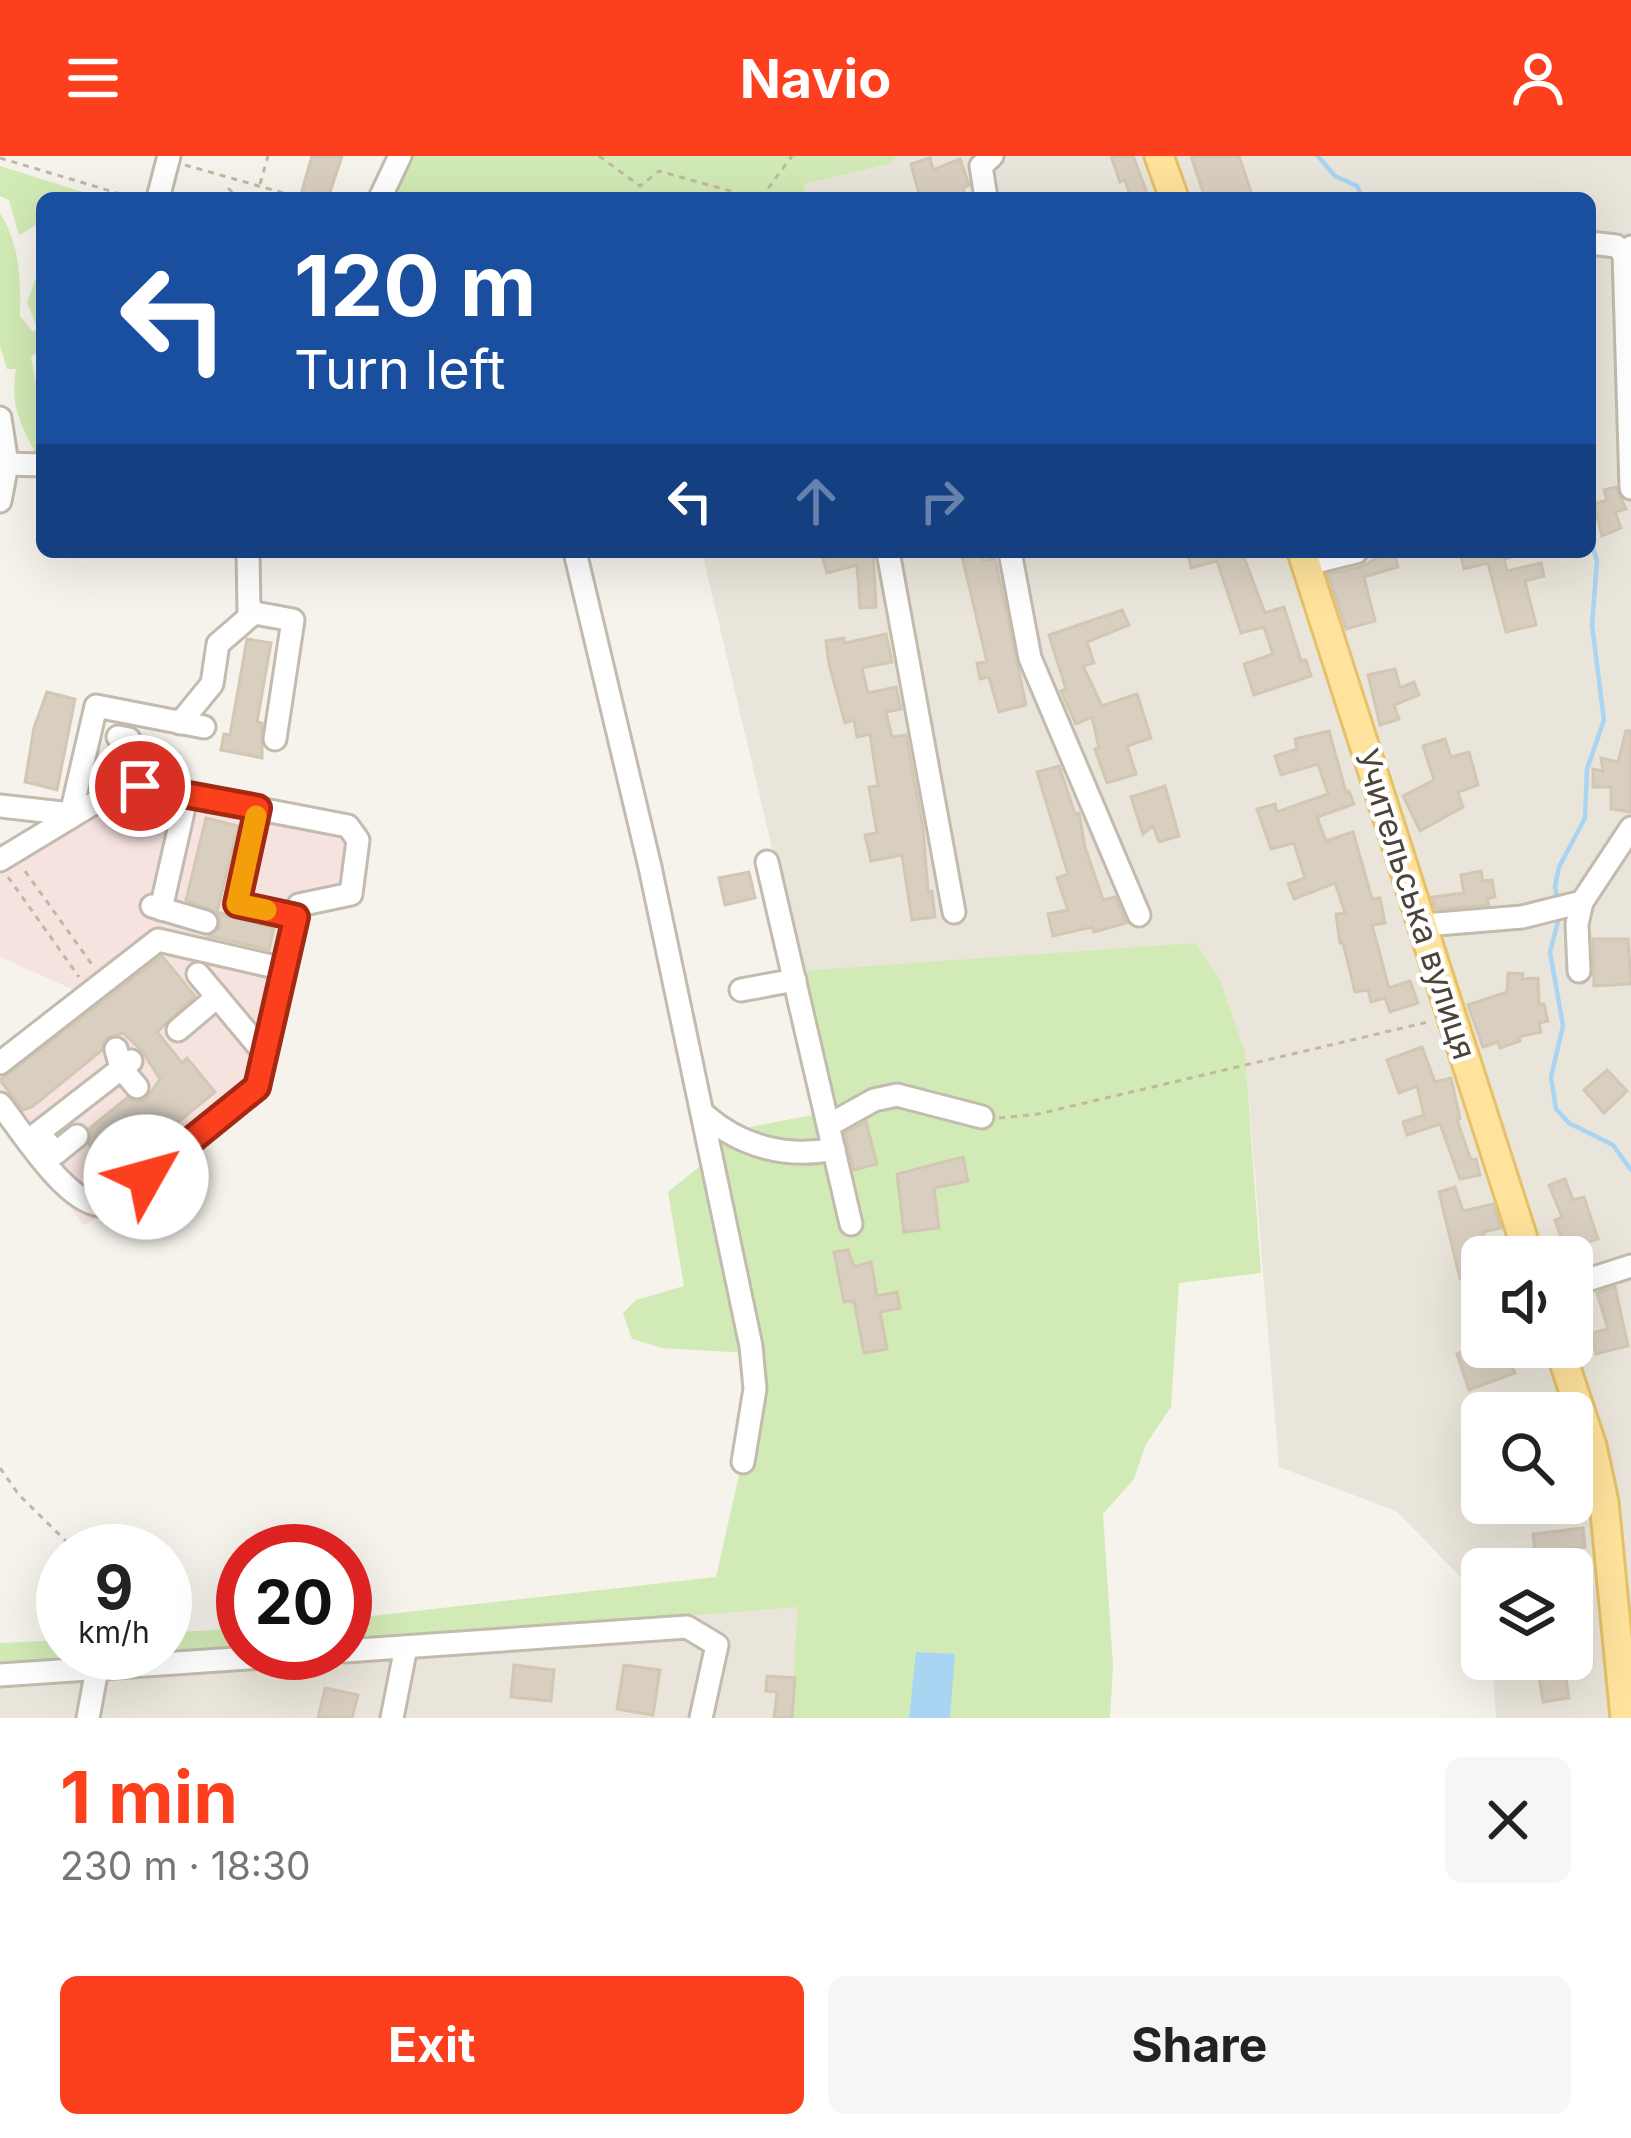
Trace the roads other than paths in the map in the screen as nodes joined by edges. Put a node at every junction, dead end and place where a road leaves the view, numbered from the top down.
1 (400, 156) edge
2 (992, 156) edge
3 (1164, 157) edge
4 (168, 158) edge
5 (160, 192) edge
6 (383, 192) edge
7 (985, 192) edge
8 (1173, 192) edge
9 (1596, 244) edge
10 (1628, 250) edge
11 (1, 429) edge
12 (7, 464) junction
13 (36, 465) edge
14 (1631, 488) edge
15 (0, 501) edge
16 (248, 558) edge
17 (575, 558) edge
18 (889, 558) edge
19 (1011, 558) edge
20 (1305, 558) edge
21 (255, 613) junction
22 (180, 723) junction
23 (204, 728) dead end
24 (275, 739) dead end
25 (132, 740) dead end
26 (119, 788) junction
27 (187, 794) junction
28 (0, 806) edge
29 (258, 808) junction
30 (71, 814) junction
31 (1631, 828) edge
32 (767, 862) dead end
33 (0, 863) edge
34 (1567, 907) junction
35 (954, 912) dead end
36 (1138, 915) dead end
37 (296, 917) junction
38 (206, 922) dead end
39 (1425, 925) junction
40 (284, 969) junction
41 (1579, 971) dead end
42 (198, 974) dead end
43 (795, 980) junction
44 (741, 990) dead end
45 (218, 997) junction
46 (178, 1030) dead end
47 (265, 1054) junction
48 (0, 1064) edge
49 (136, 1087) dead end
50 (0, 1104) edge
51 (704, 1114) junction
52 (982, 1117) road end
53 (829, 1125) junction
54 (34, 1136) junction
55 (77, 1136) dead end
56 (834, 1149) junction
57 (851, 1224) dead end
58 (1521, 1236) edge
59 (1631, 1265) edge
60 (1593, 1278) edge
61 (1565, 1368) edge
62 (742, 1462) dead end
63 (1620, 1551) edge
64 (406, 1647) junction
65 (372, 1650) edge
66 (36, 1673) edge
67 (0, 1675) edge
68 (95, 1680) edge
69 (88, 1718) edge
70 (392, 1718) edge
71 (701, 1718) edge
72 (1625, 1718) edge

1 - 6 street
2 - 7 street
3 - 8 main road
4 - 5 street
9 - 10 street
10 - 14 street
11 - 12 street
12 - 13 street
12 - 15 street
16 - 21 street
17 - 51 street
18 - 35 street
19 - 36 street
20 - 39 main road, Учительська вулиця
21 - 22 street
21 - 24 street
22 - 23 street
22 - 30 street
25 - 26 street
26 - 27 street
26 - 30 street
27 - 29 street
27 - 38 street
28 - 30 street
29 - 37 street
29 - 37 street
30 - 33 street
31 - 34 street
32 - 43 street
34 - 39 street
34 - 41 street
37 - 40 street
39 - 58 main road, Учительська вулиця
40 - 47 street
40 - 48 street
42 - 45 street
43 - 44 street
43 - 53 street
45 - 46 street
45 - 47 street
47 - 54 street
49 - 54 street
50 - 54 street
51 - 56 street
51 - 62 street
52 - 53 street
53 - 56 street
54 - 55 street
56 - 57 street
59 - 60 street
61 - 63 main road
63 - 72 main road
64 - 65 street
64 - 70 street
64 - 71 street
66 - 67 street
68 - 69 street

